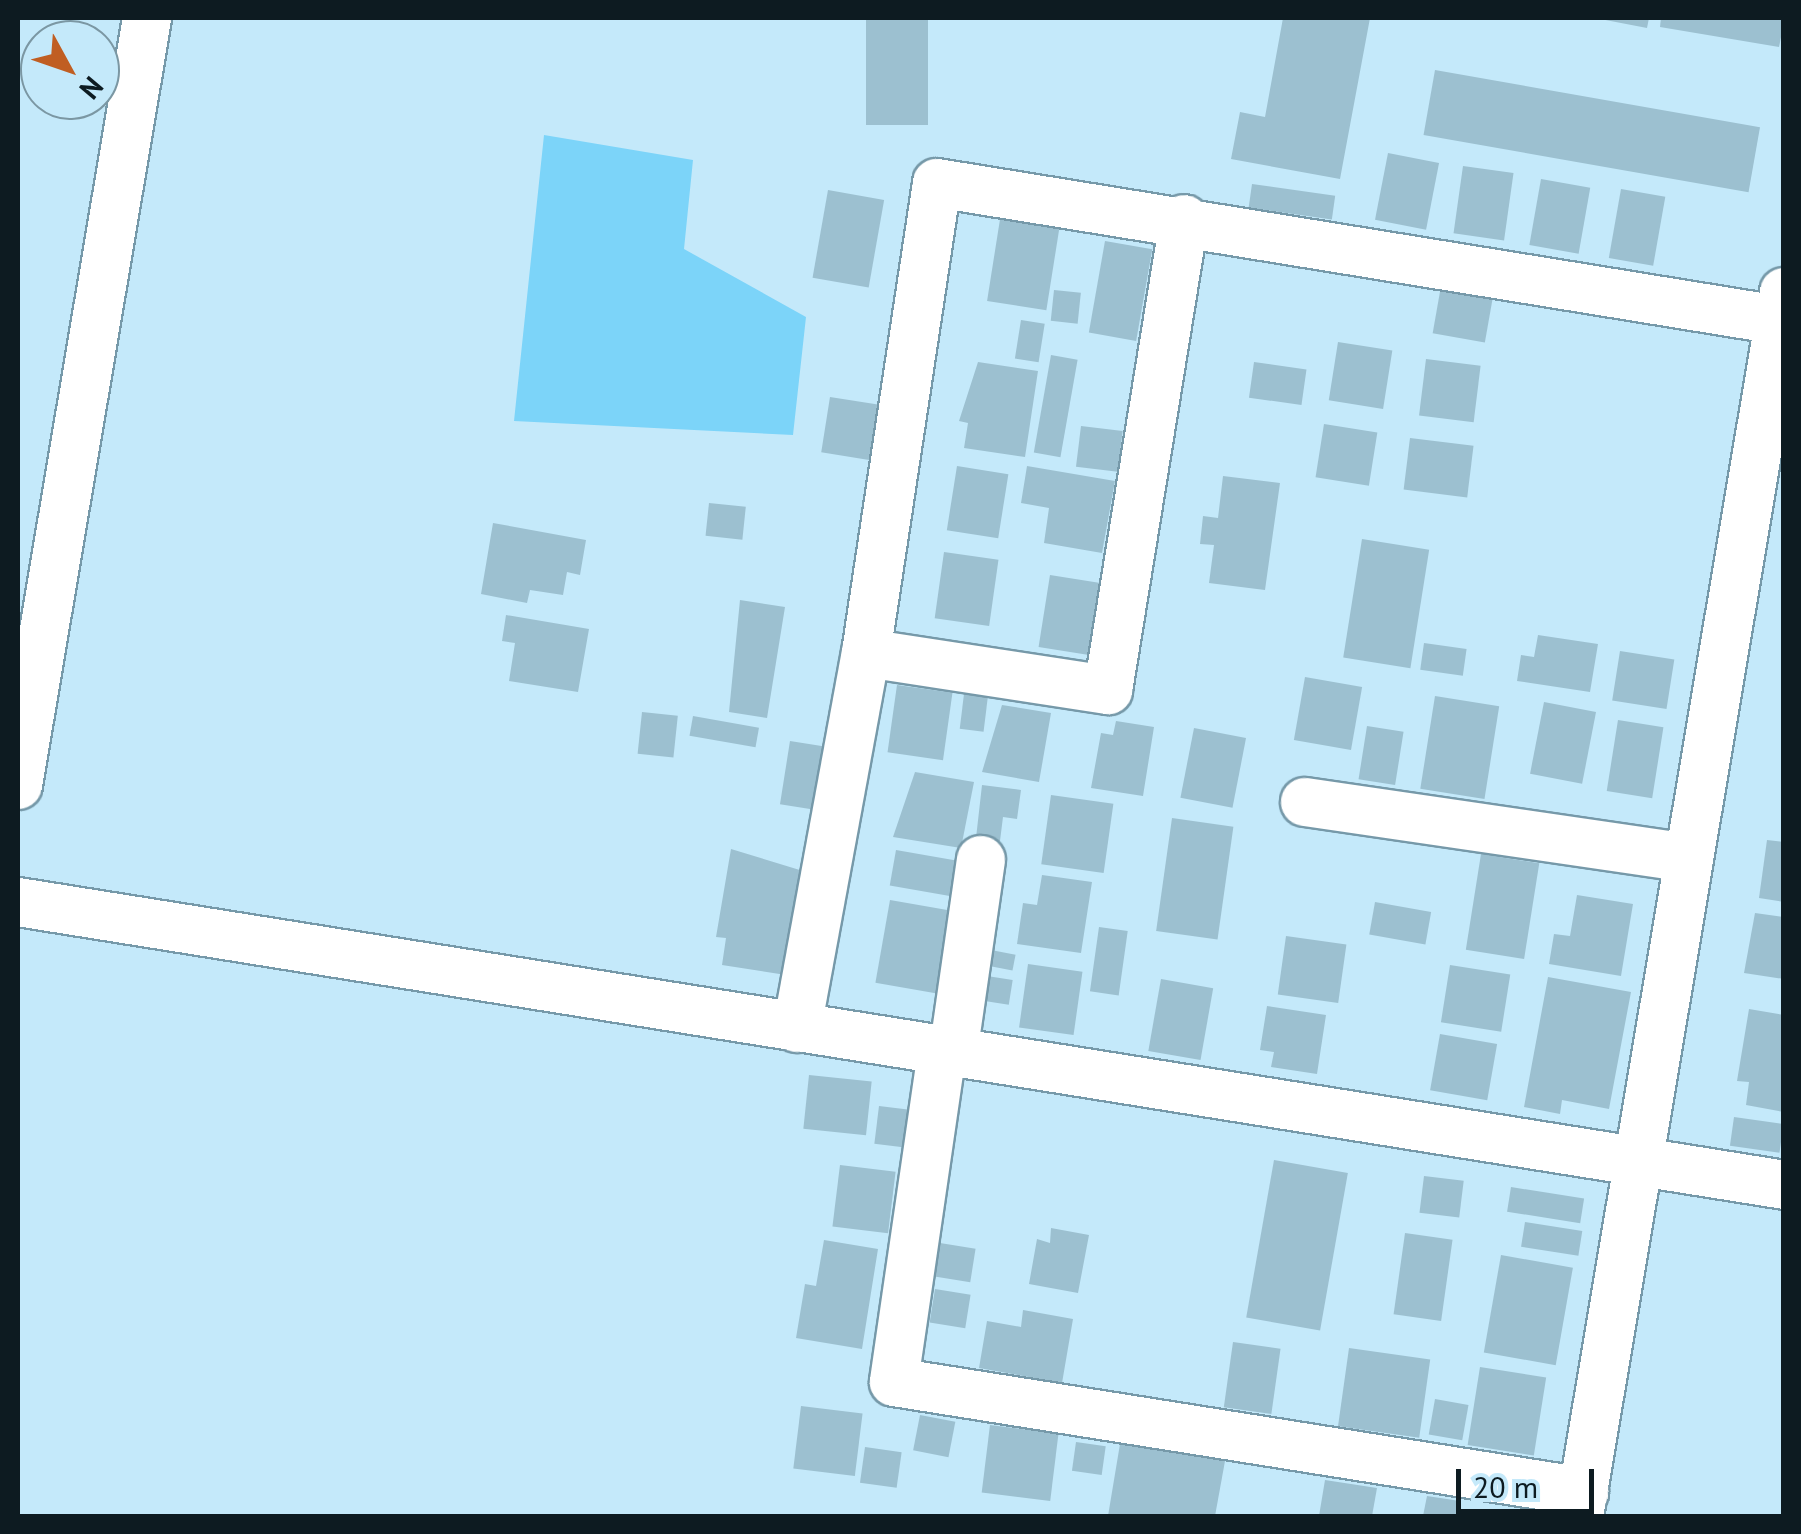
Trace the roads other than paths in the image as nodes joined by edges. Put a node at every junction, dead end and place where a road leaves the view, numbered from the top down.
1 (147, 18) edge
2 (1184, 219) junction
3 (1782, 307) edge
4 (866, 654) junction
5 (18, 785) edge
6 (1306, 802) dead end
7 (1689, 858) junction
8 (981, 860) dead end
9 (18, 902) edge
10 (797, 1028) junction
11 (947, 1053) junction
12 (1640, 1163) junction
13 (1784, 1186) edge
14 (1581, 1504) edge

1 - 5 street
2 - 3 street
2 - 4 street
2 - 4 street
3 - 7 street
4 - 10 street
6 - 7 street
7 - 12 street
8 - 11 street
9 - 10 street
10 - 11 street
11 - 12 street
11 - 14 street
12 - 13 street
12 - 14 street

